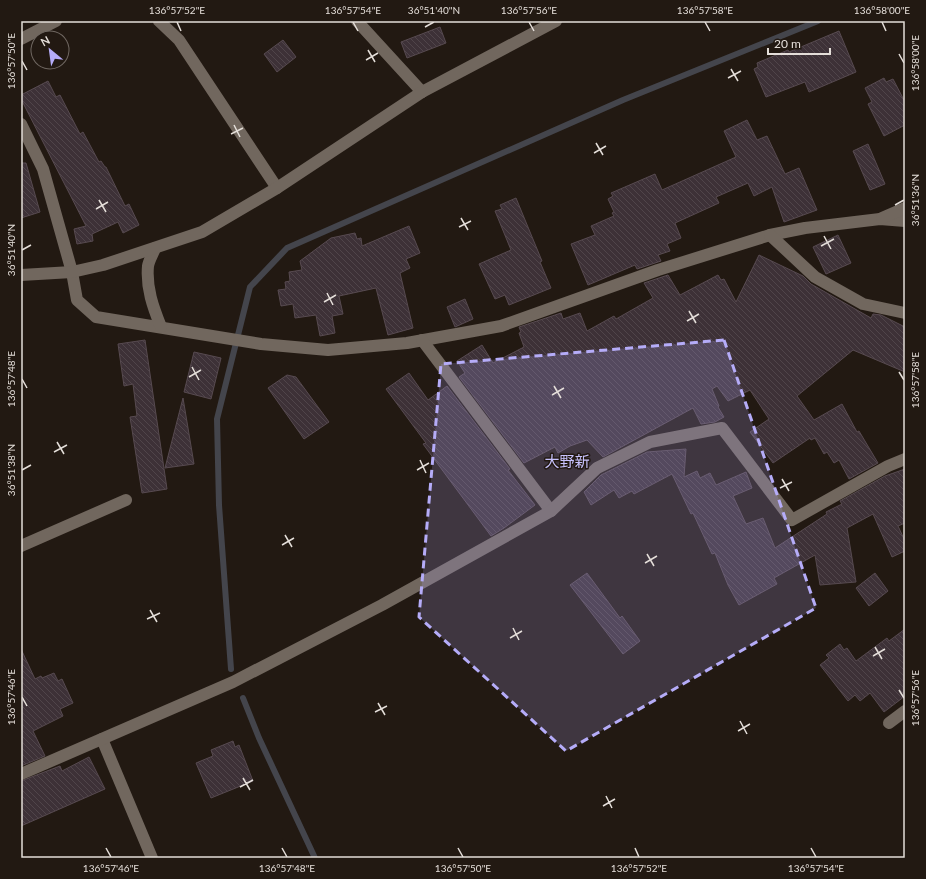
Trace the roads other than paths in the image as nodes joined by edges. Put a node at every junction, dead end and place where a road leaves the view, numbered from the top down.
1 (56, 21) edge
2 (158, 21) edge
3 (356, 21) edge
4 (556, 21) edge
5 (21, 39) edge
6 (422, 92) junction
7 (21, 124) edge
8 (277, 188) junction
9 (905, 208) edge
10 (880, 219) junction
11 (905, 221) edge
12 (770, 235) junction
13 (155, 248) junction
14 (72, 272) junction
15 (21, 275) edge
16 (905, 313) edge
17 (161, 327) junction
18 (422, 340) junction
19 (905, 459) edge
20 (126, 500) dead end
21 (551, 511) junction
22 (21, 546) edge
23 (905, 711) edge
24 (889, 723) dead end
25 (102, 739) junction
26 (21, 774) edge
27 (152, 858) edge

1 - 5 street
2 - 8 street
3 - 6 street
4 - 6 street
6 - 8 street
7 - 14 street
8 - 13 street
9 - 10 street
10 - 11 street
10 - 12 street
12 - 16 street
12 - 18 street
13 - 14 street
13 - 17 street
14 - 15 street
14 - 17 street
17 - 18 street
18 - 21 street
19 - 21 street
20 - 22 street
21 - 25 street
23 - 24 street
25 - 26 street
25 - 27 street

